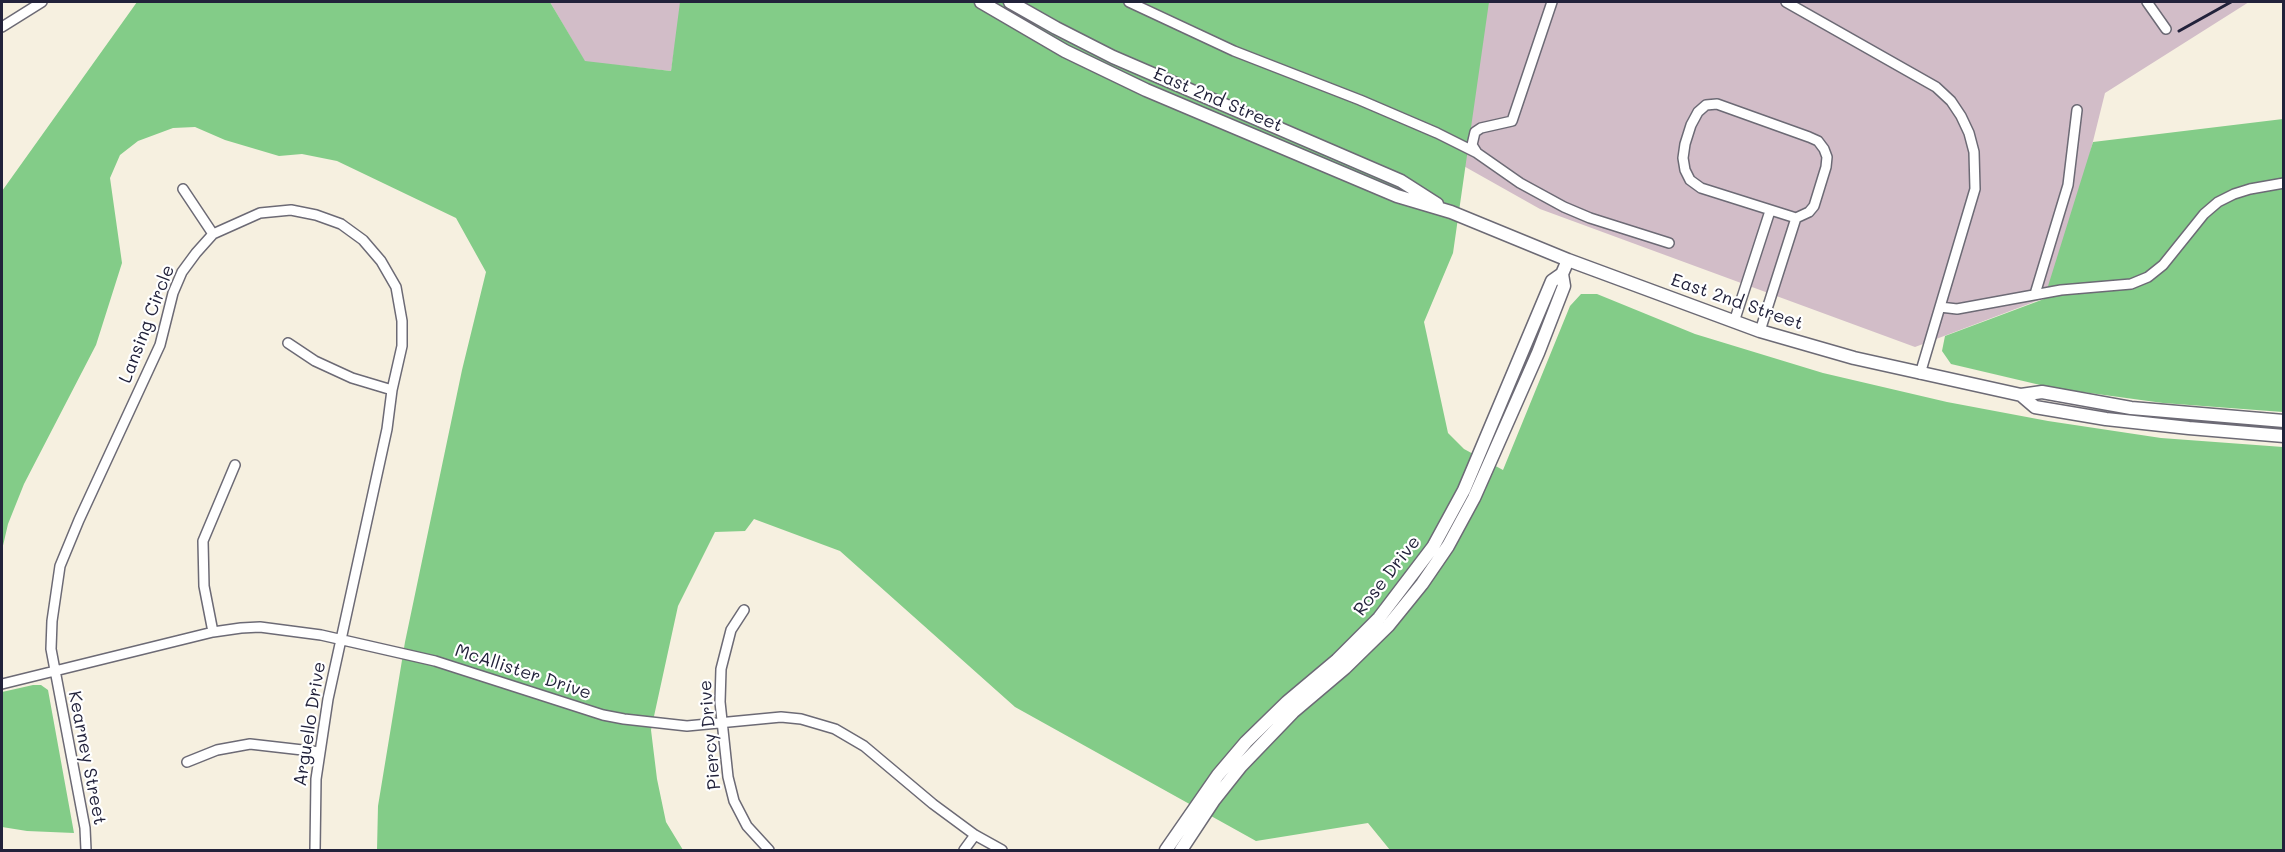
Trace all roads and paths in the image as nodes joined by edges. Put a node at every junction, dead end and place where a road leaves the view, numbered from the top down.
1 (42, 2) edge
2 (981, 2) edge
3 (1010, 2) edge
4 (1129, 2) edge
5 (1552, 2) edge
6 (1786, 2) edge
7 (2148, 2) edge
8 (2, 27) edge
9 (2166, 28) dead end
10 (2077, 110) dead end
11 (1477, 153) junction
12 (2283, 183) edge
13 (183, 189) dead end
14 (1770, 211) junction
15 (1450, 212) junction
16 (1796, 218) junction
17 (213, 234) junction
18 (1669, 243) dead end
19 (1568, 260) junction
20 (1562, 274) junction
21 (2035, 294) junction
22 (1940, 307) junction
23 (1734, 322) junction
24 (1760, 331) junction
25 (288, 343) dead end
26 (1920, 374) junction
27 (392, 390) junction
28 (2021, 395) junction
29 (2283, 421) edge
30 (2283, 436) edge
31 (235, 465) dead end
32 (744, 610) dead end
33 (213, 632) junction
34 (341, 640) junction
35 (55, 672) junction
36 (2, 684) edge
37 (722, 723) junction
38 (320, 752) junction
39 (187, 762) dead end
40 (975, 835) junction
41 (86, 850) edge
42 (315, 850) edge
43 (769, 850) edge
44 (964, 850) edge
45 (1002, 850) edge
46 (1166, 850) edge
47 (1181, 850) edge

1 - 8 street
2 - 15 main road, East 2nd Street
3 - 15 main road, East 2nd Street
4 - 11 street
5 - 11 street
6 - 22 street
7 - 9 street
10 - 21 street
11 - 18 street
12 - 21 street
13 - 17 street
14 - 16 street
14 - 16 street
14 - 23 street
15 - 19 main road, East 2nd Street
16 - 24 street
17 - 27 street, Lansing Circle
17 - 35 street, Lansing Circle
19 - 20 main road, Rose Drive
19 - 23 main road, East 2nd Street
20 - 46 main road, Rose Drive
20 - 47 main road, Rose Drive
21 - 22 street
22 - 26 street
23 - 24 main road, East 2nd Street
24 - 26 main road, East 2nd Street
25 - 27 street
26 - 28 main road, East 2nd Street
27 - 34 street, Lansing Circle
28 - 29 main road, East 2nd Street
28 - 30 main road, East 2nd Street
31 - 33 street
32 - 37 street, Piercy Drive
33 - 34 street, McAllister Drive
33 - 35 street, McAllister Drive
34 - 37 street, McAllister Drive
34 - 38 street, Arguello Drive
35 - 36 street, McAllister Drive
35 - 41 street, Kearney Street
37 - 40 street, McAllister Drive
37 - 43 street, Piercy Drive
38 - 39 street
38 - 42 street, Arguello Drive
40 - 44 street
40 - 45 street, McAllister Drive

